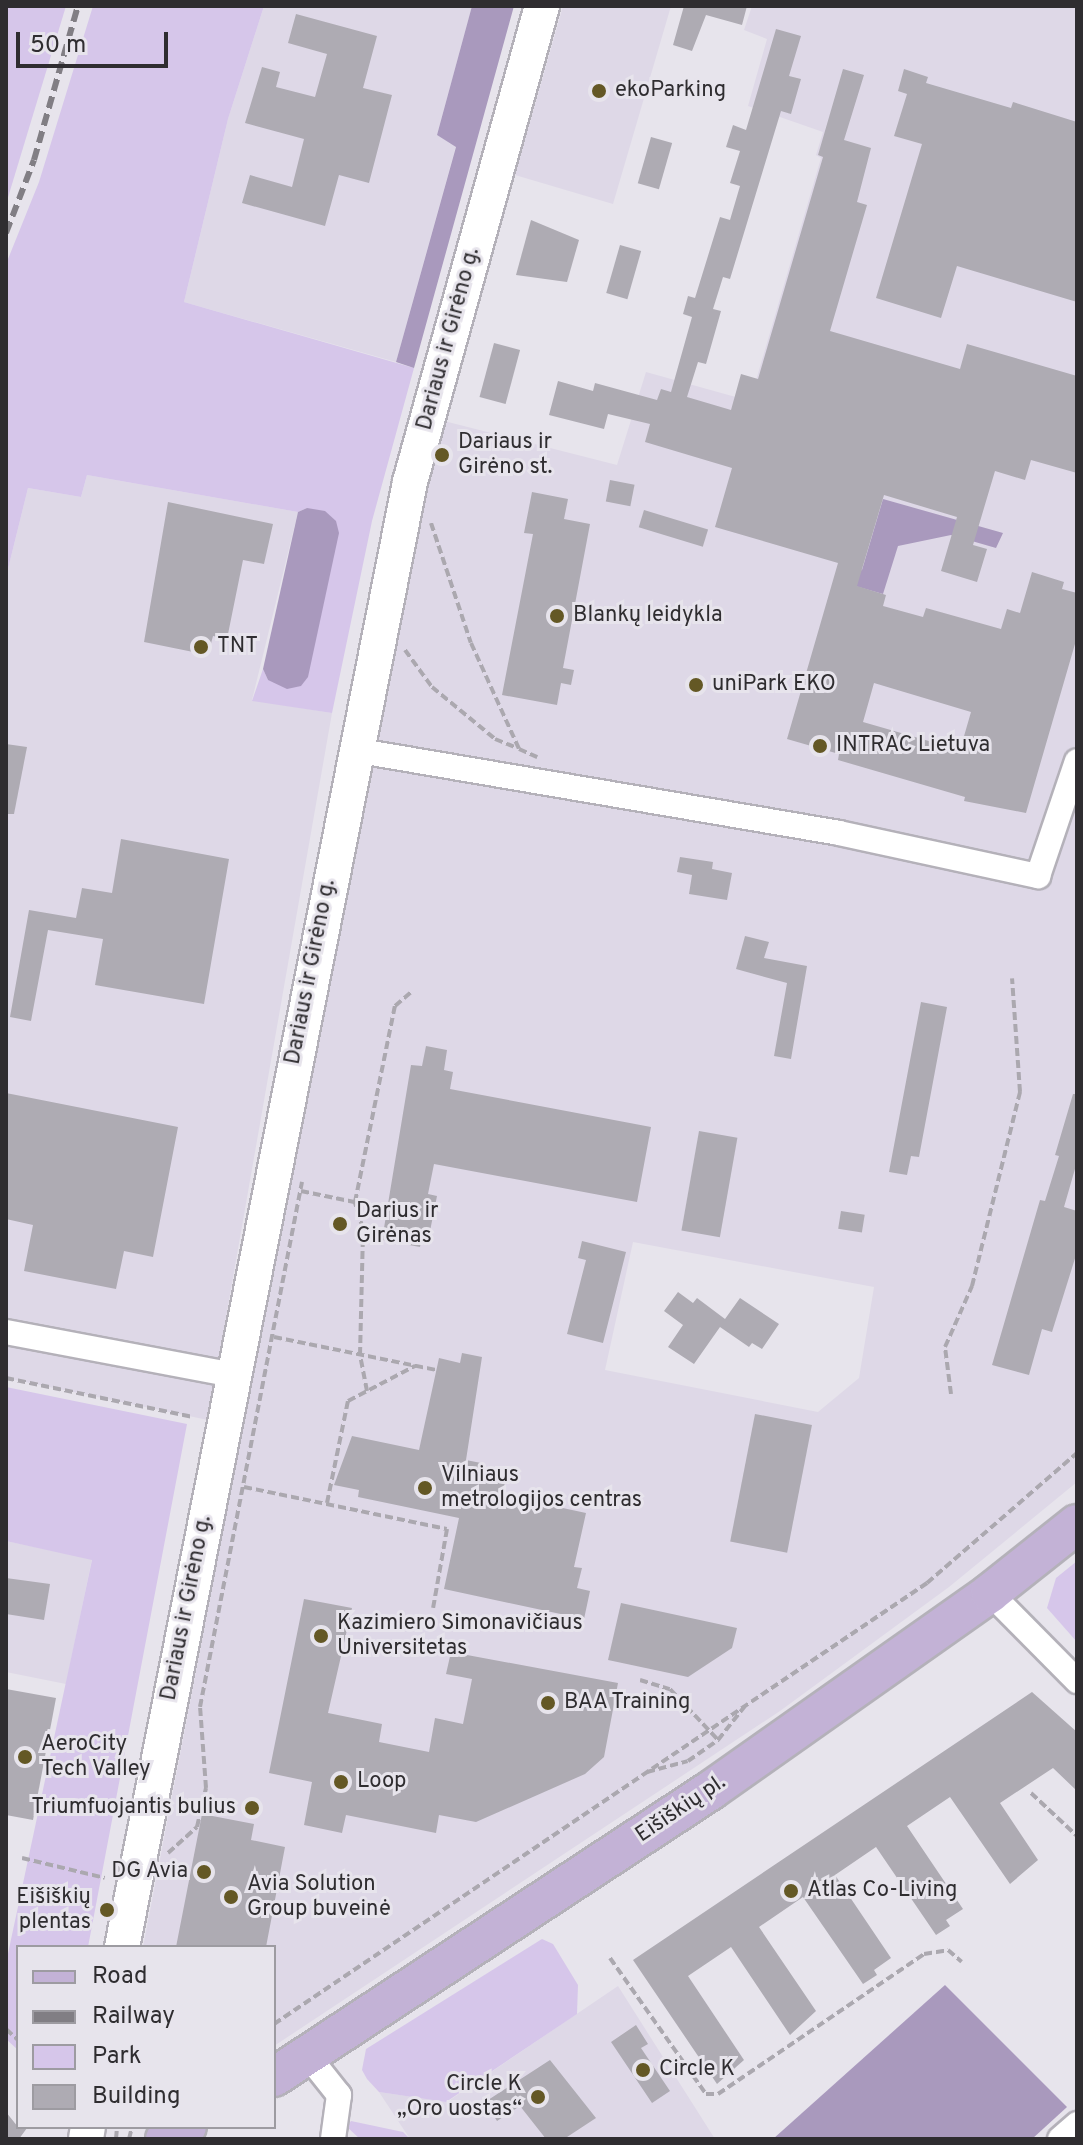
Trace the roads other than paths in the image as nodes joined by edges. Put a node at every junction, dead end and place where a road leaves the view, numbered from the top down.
1 (542, 6) edge
2 (354, 750) junction
3 (1077, 761) edge
4 (6, 1332) edge
5 (233, 1375) junction
6 (1077, 1524) edge
7 (990, 1593) junction
8 (1077, 1681) edge
9 (122, 1945) edge
10 (308, 2056) junction
11 (276, 2076) edge
12 (1077, 2124) edge
13 (333, 2139) edge
14 (1060, 2139) edge

1 - 2 main road, Dariaus ir Girėno g.
2 - 3 street
2 - 5 main road, Dariaus ir Girėno g.
4 - 5 street
5 - 9 main road, Dariaus ir Girėno g.
6 - 7 main road, Eišiškių pl.
7 - 8 street
7 - 10 main road, Eišiškių pl.
10 - 11 main road, Eišiškių pl.
10 - 13 street
12 - 14 street

